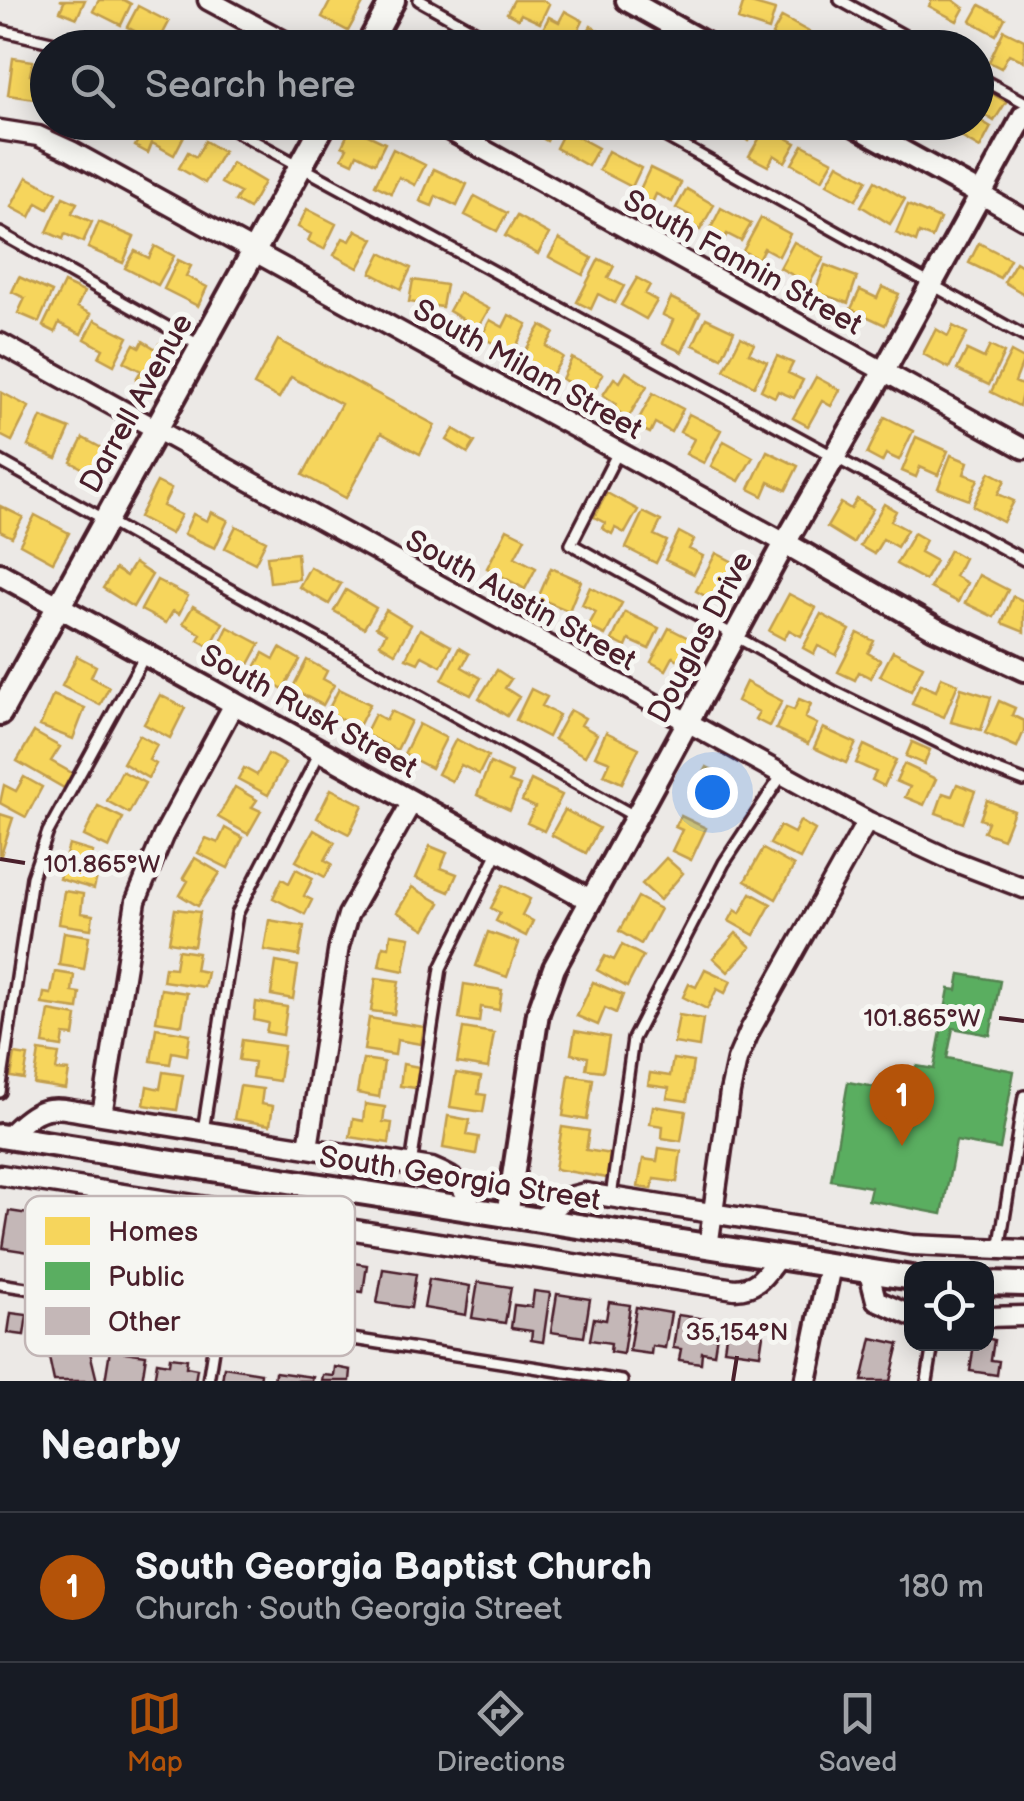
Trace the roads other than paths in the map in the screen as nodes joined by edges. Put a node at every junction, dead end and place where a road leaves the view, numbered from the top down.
1 (208, 0) edge
2 (393, 0) edge
3 (419, 0) edge
4 (627, 0) edge
5 (840, 0) edge
6 (0, 30) edge
7 (264, 30) edge
8 (377, 30) edge
9 (473, 30) edge
10 (681, 30) edge
11 (894, 30) edge
12 (30, 37) edge
13 (994, 86) edge
14 (1024, 102) edge
15 (1024, 115) edge
16 (0, 130) edge
17 (30, 135) edge
18 (46, 140) edge
19 (253, 140) edge
20 (315, 140) edge
21 (467, 140) edge
22 (672, 140) edge
23 (882, 140) edge
24 (301, 166) junction
25 (980, 194) junction
26 (1024, 219) edge
27 (0, 233) edge
28 (252, 253) junction
29 (931, 284) junction
30 (1024, 336) edge
31 (0, 343) edge
32 (201, 347) junction
33 (884, 371) junction
34 (156, 429) junction
35 (1024, 449) edge
36 (618, 452) junction
37 (834, 457) junction
38 (0, 461) edge
39 (106, 519) junction
40 (784, 544) junction
41 (1024, 560) edge
42 (0, 574) edge
43 (58, 606) junction
44 (734, 636) junction
45 (146, 655) junction
46 (1024, 670) edge
47 (2, 702) edge
48 (234, 704) junction
49 (688, 724) junction
50 (320, 752) junction
51 (782, 775) junction
52 (1024, 781) edge
53 (412, 802) junction
54 (636, 817) junction
55 (867, 821) junction
56 (499, 850) junction
57 (1024, 888) edge
58 (590, 900) junction
59 (0, 1092) edge
60 (1024, 1096) edge
61 (102, 1115) junction
62 (203, 1131) junction
63 (3, 1136) edge
64 (308, 1148) junction
65 (411, 1165) junction
66 (0, 1174) edge
67 (141, 1196) edge
68 (610, 1197) junction
69 (474, 1210) junction
70 (712, 1214) junction
71 (506, 1216) junction
72 (537, 1221) junction
73 (355, 1230) edge
74 (708, 1248) junction
75 (998, 1250) junction
76 (1024, 1250) edge
77 (777, 1259) junction
78 (830, 1266) junction
79 (869, 1273) junction
80 (904, 1277) edge
81 (994, 1284) edge
82 (1024, 1284) edge
83 (3, 1285) edge
84 (0, 1298) edge
85 (904, 1314) edge
86 (1024, 1316) edge
87 (994, 1318) edge
88 (355, 1339) edge
89 (932, 1351) edge
90 (212, 1356) edge
91 (208, 1381) edge
92 (622, 1381) edge
93 (806, 1381) edge
94 (927, 1381) edge

1 - 7 street
2 - 8 main road
3 - 9 lane
4 - 10 street
5 - 11 lane
6 - 12 lane
13 - 14 lane
15 - 25 street, Douglas Drive
16 - 17 street, South Milam Street
18 - 28 street, South Milam Street
19 - 24 lane
20 - 24 main road, Darrell Avenue
21 - 33 street, South Fannin Street
22 - 29 lane
23 - 25 street
24 - 28 main road, Darrell Avenue
24 - 37 lane
25 - 26 street
25 - 29 street, Douglas Drive
27 - 32 lane
28 - 32 main road, Darrell Avenue
28 - 36 street, South Milam Street
29 - 30 lane
29 - 33 street, Douglas Drive
31 - 34 street, South Austin Street
32 - 34 main road, Darrell Avenue
33 - 35 street, South Fannin Street
33 - 37 street, Douglas Drive
34 - 39 main road, Darrell Avenue
34 - 49 street, South Austin Street
36 - 40 street, South Milam Street
36 - 44 lane
37 - 40 street, Douglas Drive
37 - 41 lane
38 - 39 lane
39 - 43 main road, Darrell Avenue
39 - 54 lane
40 - 44 street, Douglas Drive
40 - 46 street, South Milam Street
42 - 43 street, South Rusk Street
43 - 45 street, South Rusk Street
43 - 47 main road, Darrell Avenue
44 - 49 street, Douglas Drive
44 - 52 lane
45 - 48 street, South Rusk Street
45 - 59 lane
48 - 50 street, South Rusk Street
48 - 61 street
49 - 51 street, South Austin Street
49 - 54 street, Douglas Drive
50 - 53 street, South Rusk Street
50 - 62 lane
51 - 55 street, South Austin Street
51 - 68 lane
53 - 56 street, South Rusk Street
53 - 64 street
54 - 58 street, Douglas Drive
55 - 57 street, South Austin Street
55 - 70 street
56 - 58 street, South Rusk Street
56 - 65 lane
58 - 71 street, Douglas Drive
60 - 75 lane
61 - 62 street
61 - 63 street
62 - 64 street
63 - 69 main road, South Georgia Street
64 - 65 street
65 - 69 street
66 - 67 street
68 - 70 street
68 - 72 street
69 - 71 main road, South Georgia Street
70 - 74 street
70 - 75 street
71 - 72 main road, South Georgia Street
72 - 74 main road, South Georgia Street
73 - 77 street
74 - 77 main road, South Georgia Street
75 - 76 street
77 - 78 main road, South Georgia Street
78 - 79 main road, South Georgia Street
78 - 93 street
79 - 80 main road, South Georgia Street
79 - 85 street
81 - 82 main road
83 - 84 lane
86 - 87 street
88 - 92 lane
89 - 94 lane
90 - 91 lane

